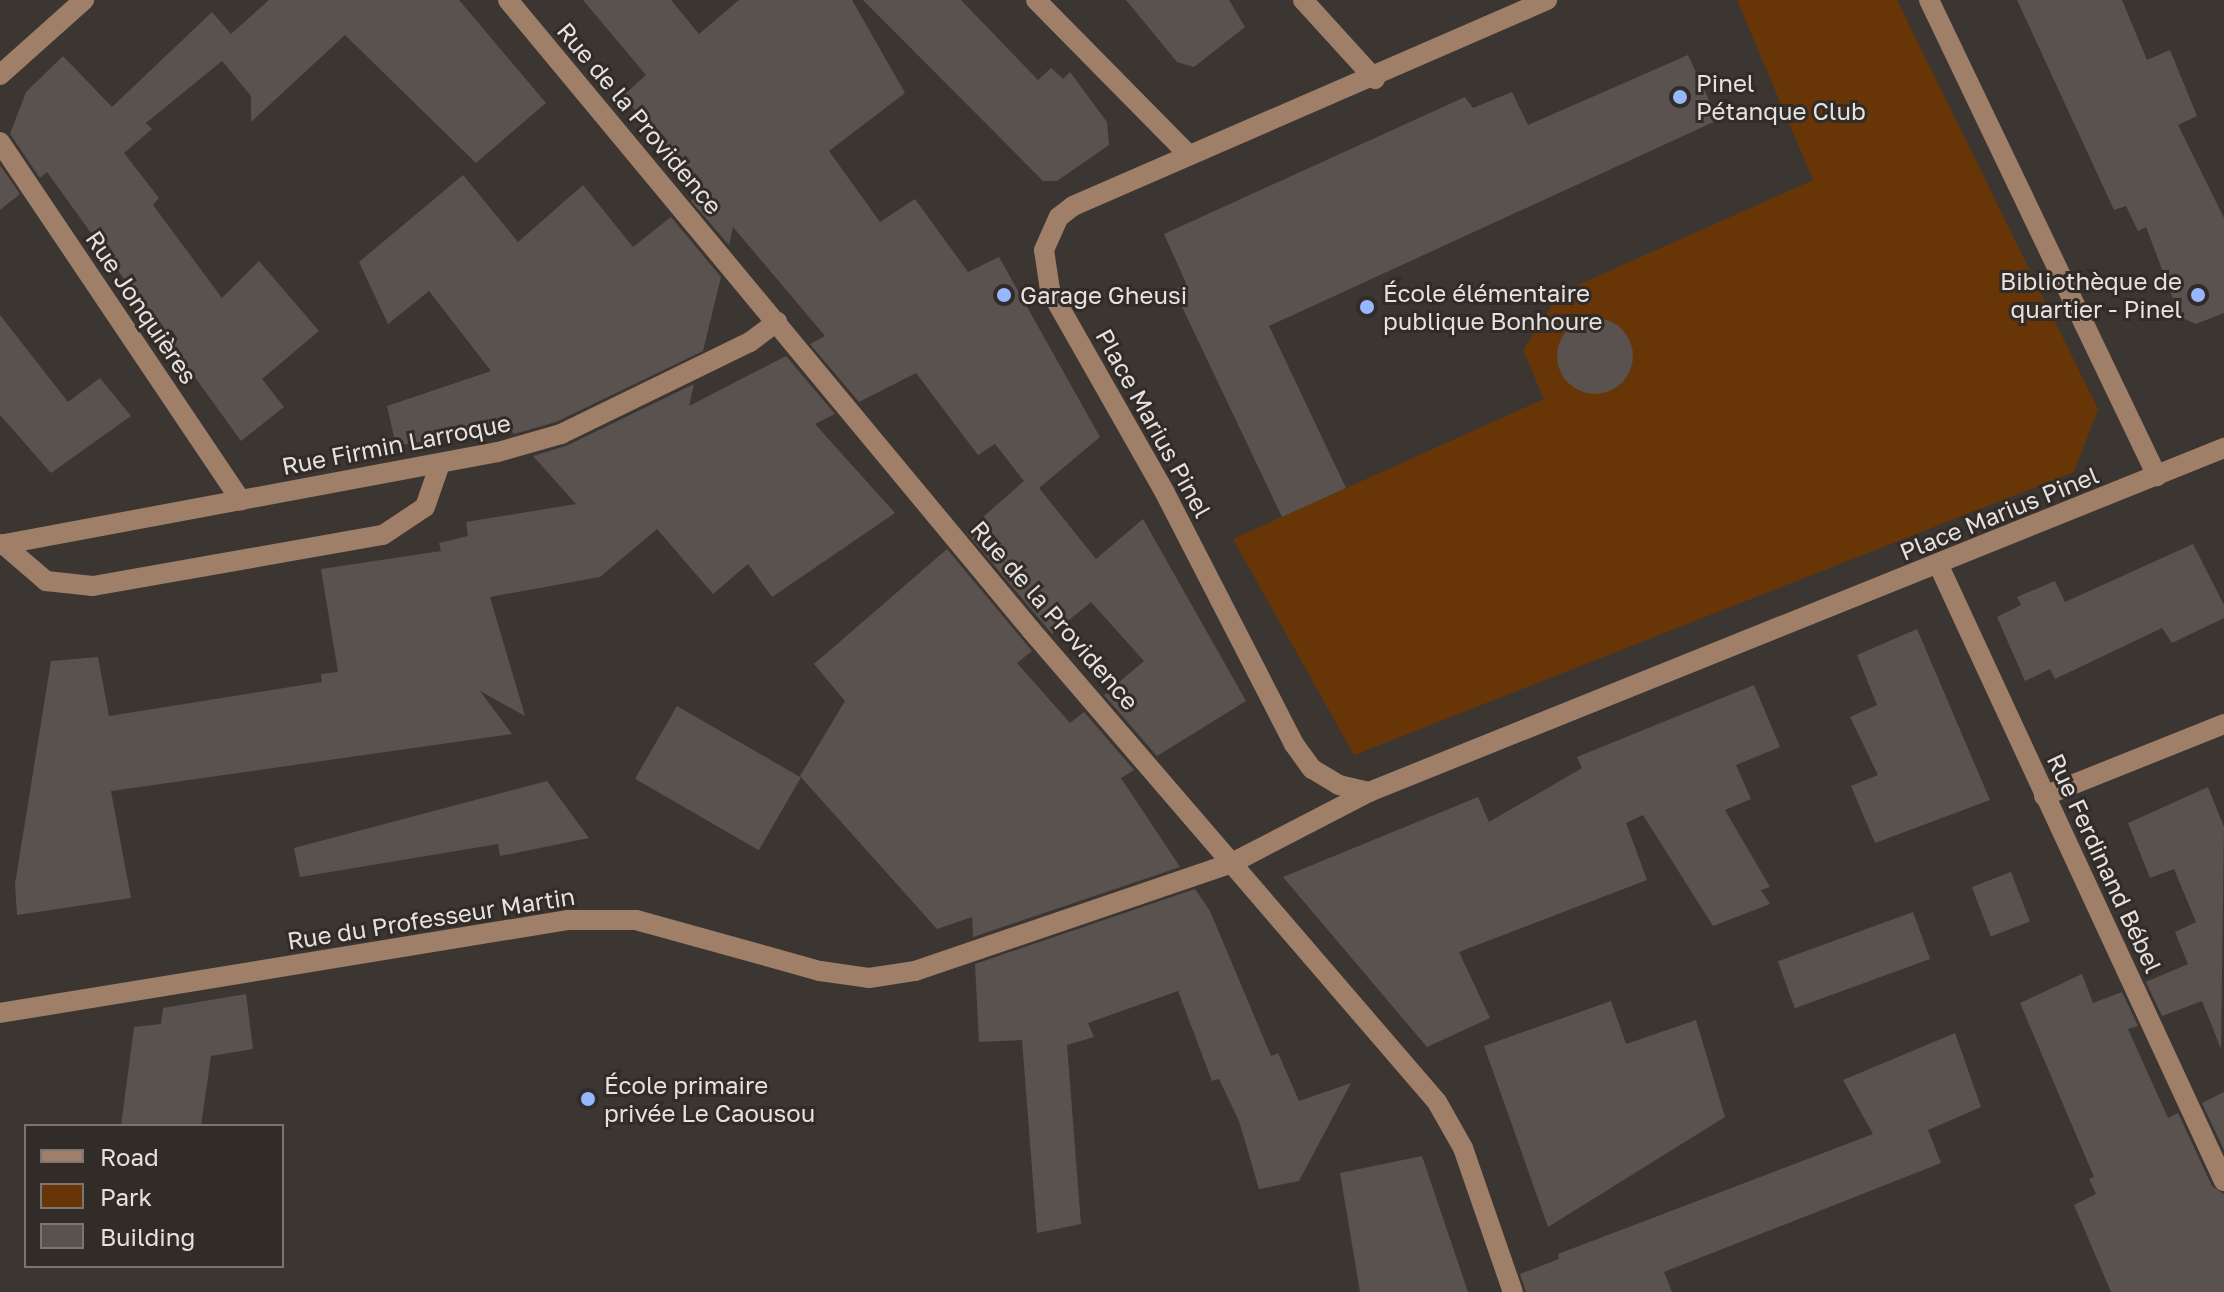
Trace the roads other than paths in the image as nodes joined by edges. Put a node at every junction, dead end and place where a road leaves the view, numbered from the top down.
1 (84, 0) edge
2 (508, 0) edge
3 (1036, 0) edge
4 (1303, 0) edge
5 (1547, 0) edge
6 (1929, 0) edge
7 (0, 75) edge
8 (1375, 79) junction
9 (0, 142) edge
10 (1189, 155) junction
11 (777, 322) junction
12 (2224, 448) edge
13 (440, 464) junction
14 (2157, 476) junction
15 (241, 500) junction
16 (2, 545) edge
17 (1939, 566) junction
18 (2224, 724) edge
19 (1369, 792) junction
20 (2044, 796) junction
21 (1232, 863) junction
22 (0, 1013) edge
23 (2224, 1181) edge
24 (1513, 1292) edge

1 - 7 street
2 - 11 street, Rue de la Providence
3 - 10 street
4 - 8 street
5 - 8 street, Place Marius Pinel
6 - 14 street
8 - 10 street, Place Marius Pinel
9 - 15 street, Rue Jonquières
10 - 19 street, Place Marius Pinel
11 - 13 street, Rue Firmin Larroque
11 - 21 street, Rue de la Providence
12 - 14 street, Place Marius Pinel
13 - 15 street, Rue Firmin Larroque
13 - 16 street
14 - 17 street, Place Marius Pinel
15 - 16 street, Rue Firmin Larroque
17 - 19 street, Place Marius Pinel
17 - 20 street, Rue Ferdinand Bébel
18 - 20 street
19 - 21 street, Place Marius Pinel
20 - 23 street, Rue Ferdinand Bébel
21 - 22 street, Rue du Professeur Martin
21 - 24 street, Rue de la Providence

